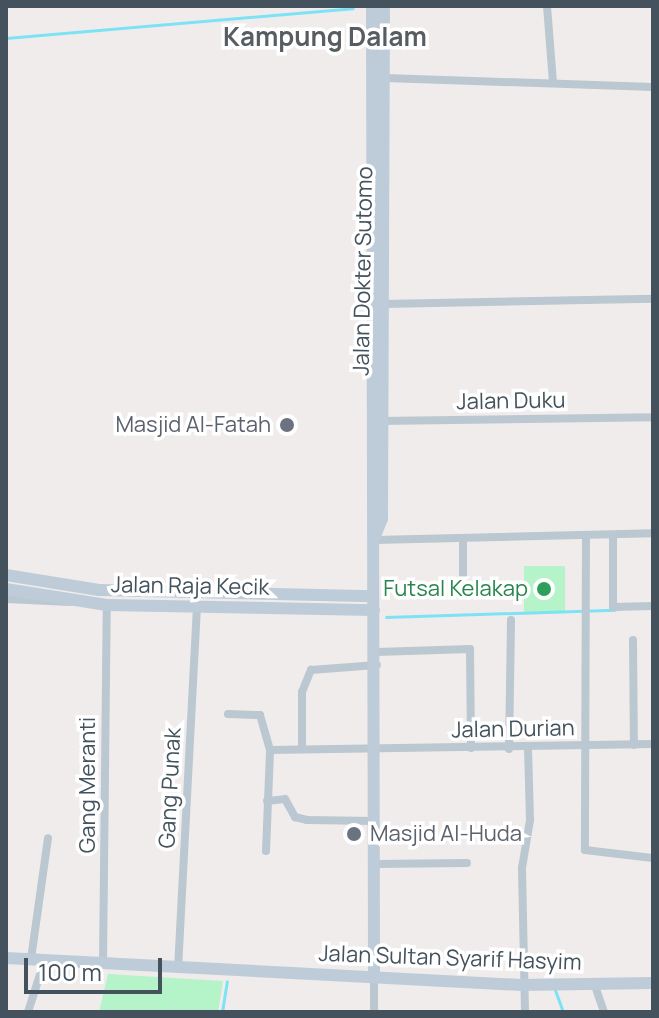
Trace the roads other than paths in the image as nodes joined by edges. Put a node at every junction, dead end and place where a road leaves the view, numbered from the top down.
1 (372, 6) edge
2 (384, 6) edge
3 (547, 6) edge
4 (385, 78) junction
5 (553, 83) junction
6 (653, 87) edge
7 (653, 299) edge
8 (383, 304) junction
9 (653, 417) edge
10 (376, 421) junction
11 (653, 533) edge
12 (586, 535) junction
13 (613, 535) junction
14 (375, 538) junction
15 (463, 538) junction
16 (6, 575) edge
17 (463, 579) dead end
18 (6, 589) edge
19 (73, 593) junction
20 (6, 599) edge
21 (259, 601) junction
22 (374, 603) junction
23 (107, 605) junction
24 (653, 606) edge
25 (197, 608) junction
26 (511, 620) dead end
27 (633, 640) dead end
28 (377, 658) junction
29 (228, 714) dead end
30 (653, 744) edge
31 (587, 745) junction
32 (634, 745) junction
33 (302, 748) junction
34 (471, 748) junction
35 (528, 748) junction
36 (509, 749) junction
37 (270, 750) junction
38 (375, 750) junction
39 (267, 801) junction
40 (375, 821) junction
41 (48, 838) dead end
42 (266, 851) dead end
43 (653, 858) edge
44 (467, 863) dead end
45 (374, 864) junction
46 (6, 958) edge
47 (38, 960) junction
48 (103, 965) junction
49 (178, 969) junction
50 (374, 976) junction
51 (594, 983) junction
52 (653, 983) edge
53 (521, 985) junction
54 (28, 1012) edge
55 (374, 1012) edge
56 (525, 1012) edge
57 (604, 1012) edge

1 - 10 main road, Jalan Dokter Sutomo
2 - 4 main road, Jalan Dokter Sutomo
3 - 5 street
4 - 5 street
4 - 8 main road, Jalan Dokter Sutomo
5 - 6 street
7 - 8 street
8 - 10 main road, Jalan Dokter Sutomo
9 - 10 street, Jalan Duku
10 - 14 main road, Jalan Dokter Sutomo
11 - 13 street
12 - 13 street
12 - 15 street
12 - 31 street
13 - 24 street
14 - 15 street
14 - 22 main road, Jalan Dokter Sutomo
15 - 17 street
16 - 19 main road, Jalan Raja Kecik
18 - 19 main road, Jalan Raja Kecik
19 - 20 street
19 - 21 main road, Jalan Raja Kecik
19 - 23 main road, Jalan Raja Kecik
21 - 22 main road, Jalan Raja Kecik
21 - 25 main road, Jalan Raja Kecik
22 - 28 main road, Jalan Dokter Sutomo
23 - 25 main road, Jalan Raja Kecik
23 - 48 street, Gang Meranti
25 - 49 street, Gang Punak
26 - 36 street
27 - 32 street
28 - 33 street
28 - 34 street
28 - 38 main road, Jalan Dokter Sutomo
29 - 37 street
30 - 32 street, Jalan Durian
31 - 32 street, Jalan Durian
31 - 35 street, Jalan Durian
31 - 43 street
33 - 37 street, Jalan Durian
33 - 38 street, Jalan Durian
34 - 36 street, Jalan Durian
34 - 38 street, Jalan Durian
35 - 36 street, Jalan Durian
35 - 53 street
37 - 39 street
38 - 40 main road, Jalan Dokter Sutomo
39 - 40 street
39 - 42 street
40 - 45 main road, Jalan Dokter Sutomo
41 - 47 street
44 - 45 street
45 - 50 main road, Jalan Dokter Sutomo
46 - 47 main road, Jalan Sultan Syarif Hasyim
47 - 48 main road, Jalan Sultan Syarif Hasyim
47 - 54 street
48 - 49 main road, Jalan Sultan Syarif Hasyim
49 - 50 main road, Jalan Sultan Syarif Hasyim
50 - 53 main road, Jalan Sultan Syarif Hasyim
50 - 55 street, Jalan Dokter Sutomo
51 - 52 main road, Jalan Sultan Syarif Hasyim
51 - 53 main road, Jalan Sultan Syarif Hasyim
51 - 57 street
53 - 56 street

